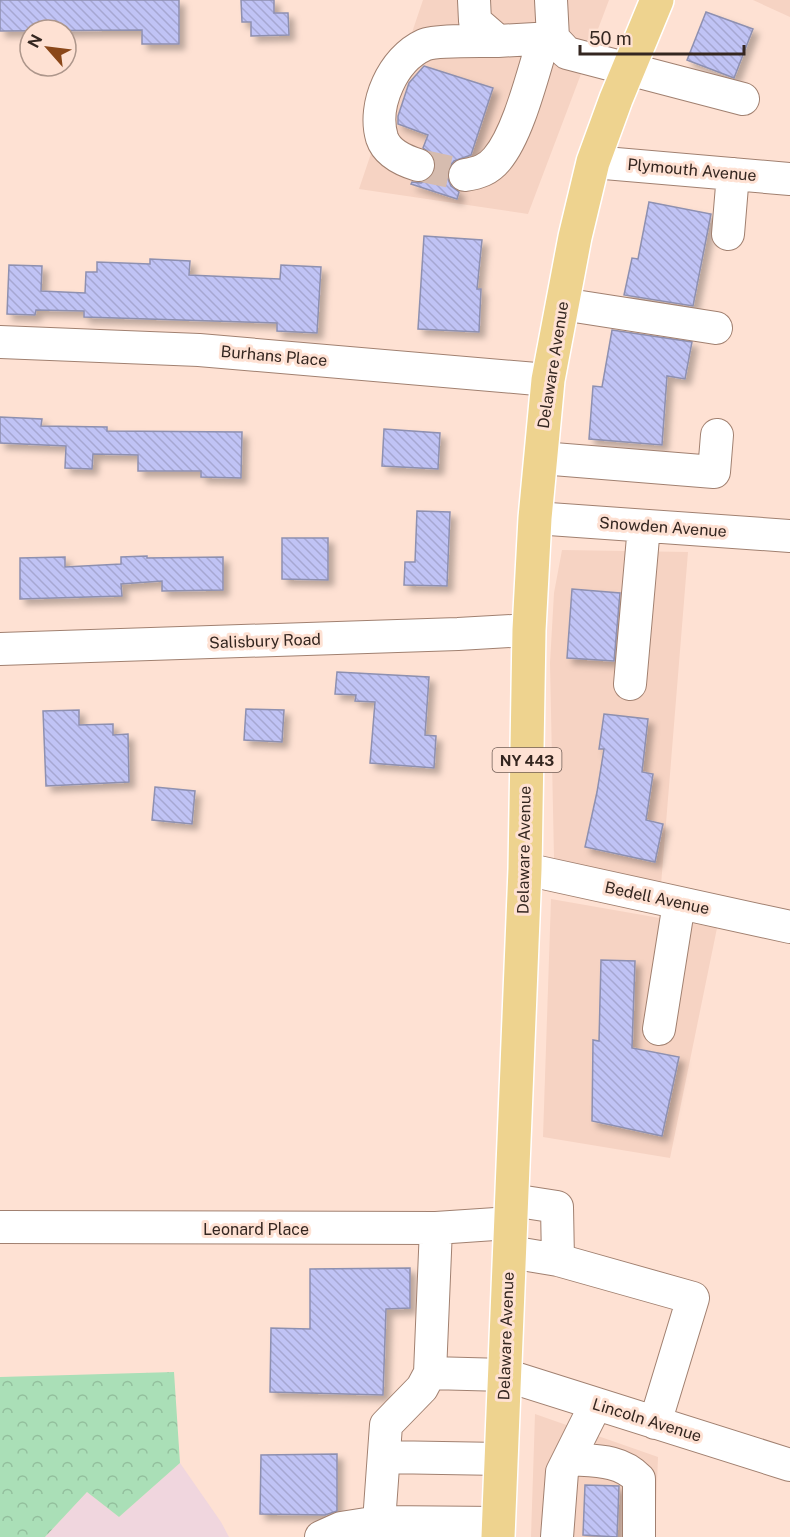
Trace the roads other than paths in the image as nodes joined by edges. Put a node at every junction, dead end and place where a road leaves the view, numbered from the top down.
1 (474, 0) edge
2 (551, 0) edge
3 (657, 0) edge
4 (549, 38) junction
5 (498, 40) junction
6 (628, 68) junction
7 (743, 99) dead end
8 (593, 162) junction
9 (418, 165) tunnel mouth
10 (733, 174) junction
11 (465, 176) tunnel mouth
12 (790, 179) edge
13 (728, 234) dead end
14 (562, 304) junction
15 (716, 328) dead end
16 (0, 342) edge
17 (548, 380) junction
18 (717, 435) dead end
19 (541, 458) junction
20 (535, 518) junction
21 (644, 526) junction
22 (790, 536) edge
23 (529, 630) junction
24 (0, 649) edge
25 (630, 684) dead end
26 (525, 869) junction
27 (679, 903) junction
28 (790, 927) edge
29 (660, 1029) dead end
30 (511, 1225) junction
31 (0, 1227) edge
32 (436, 1228) junction
33 (558, 1260) junction
34 (430, 1373) junction
35 (505, 1376) junction
36 (596, 1404) junction
37 (655, 1422) junction
38 (384, 1457) junction
39 (569, 1458) junction
40 (501, 1459) junction
41 (790, 1465) edge
42 (379, 1522) junction
43 (498, 1530) edge
44 (321, 1537) edge
45 (557, 1537) edge
46 (629, 1537) edge
47 (639, 1537) edge

1 - 5 street
2 - 4 street
3 - 6 main road, Delaware Avenue / NY 443
4 - 5 street
4 - 6 street
4 - 11 street
5 - 9 street
6 - 7 street
6 - 8 main road, Delaware Avenue / NY 443
8 - 10 street, Plymouth Avenue
8 - 14 main road, Delaware Avenue / NY 443
10 - 12 street, Plymouth Avenue
10 - 13 street
14 - 15 street
14 - 17 main road, Delaware Avenue / NY 443
16 - 17 street, Burhans Place
17 - 19 main road, Delaware Avenue / NY 443
18 - 19 street
19 - 20 main road, Delaware Avenue / NY 443
20 - 21 street, Snowden Avenue
20 - 23 main road, Delaware Avenue / NY 443
21 - 22 street, Snowden Avenue
21 - 25 street
23 - 24 street, Salisbury Road
23 - 26 main road, Delaware Avenue / NY 443
26 - 27 street, Bedell Avenue
26 - 30 main road, Delaware Avenue / NY 443
27 - 28 street, Bedell Avenue
27 - 29 street
30 - 32 street, Leonard Place
30 - 33 street
30 - 33 street
30 - 35 main road, Delaware Avenue / NY 443
31 - 32 street, Leonard Place
32 - 34 street
33 - 37 street
34 - 35 street, Lincoln Avenue
34 - 38 street
35 - 36 street, Lincoln Avenue
35 - 40 main road, Delaware Avenue / NY 443
36 - 37 street, Lincoln Avenue
36 - 39 street
37 - 41 street, Lincoln Avenue
38 - 40 street
38 - 42 street
39 - 45 street
39 - 46 street
39 - 47 street
40 - 43 main road, Delaware Avenue / NY 443
42 - 43 street
42 - 44 street

